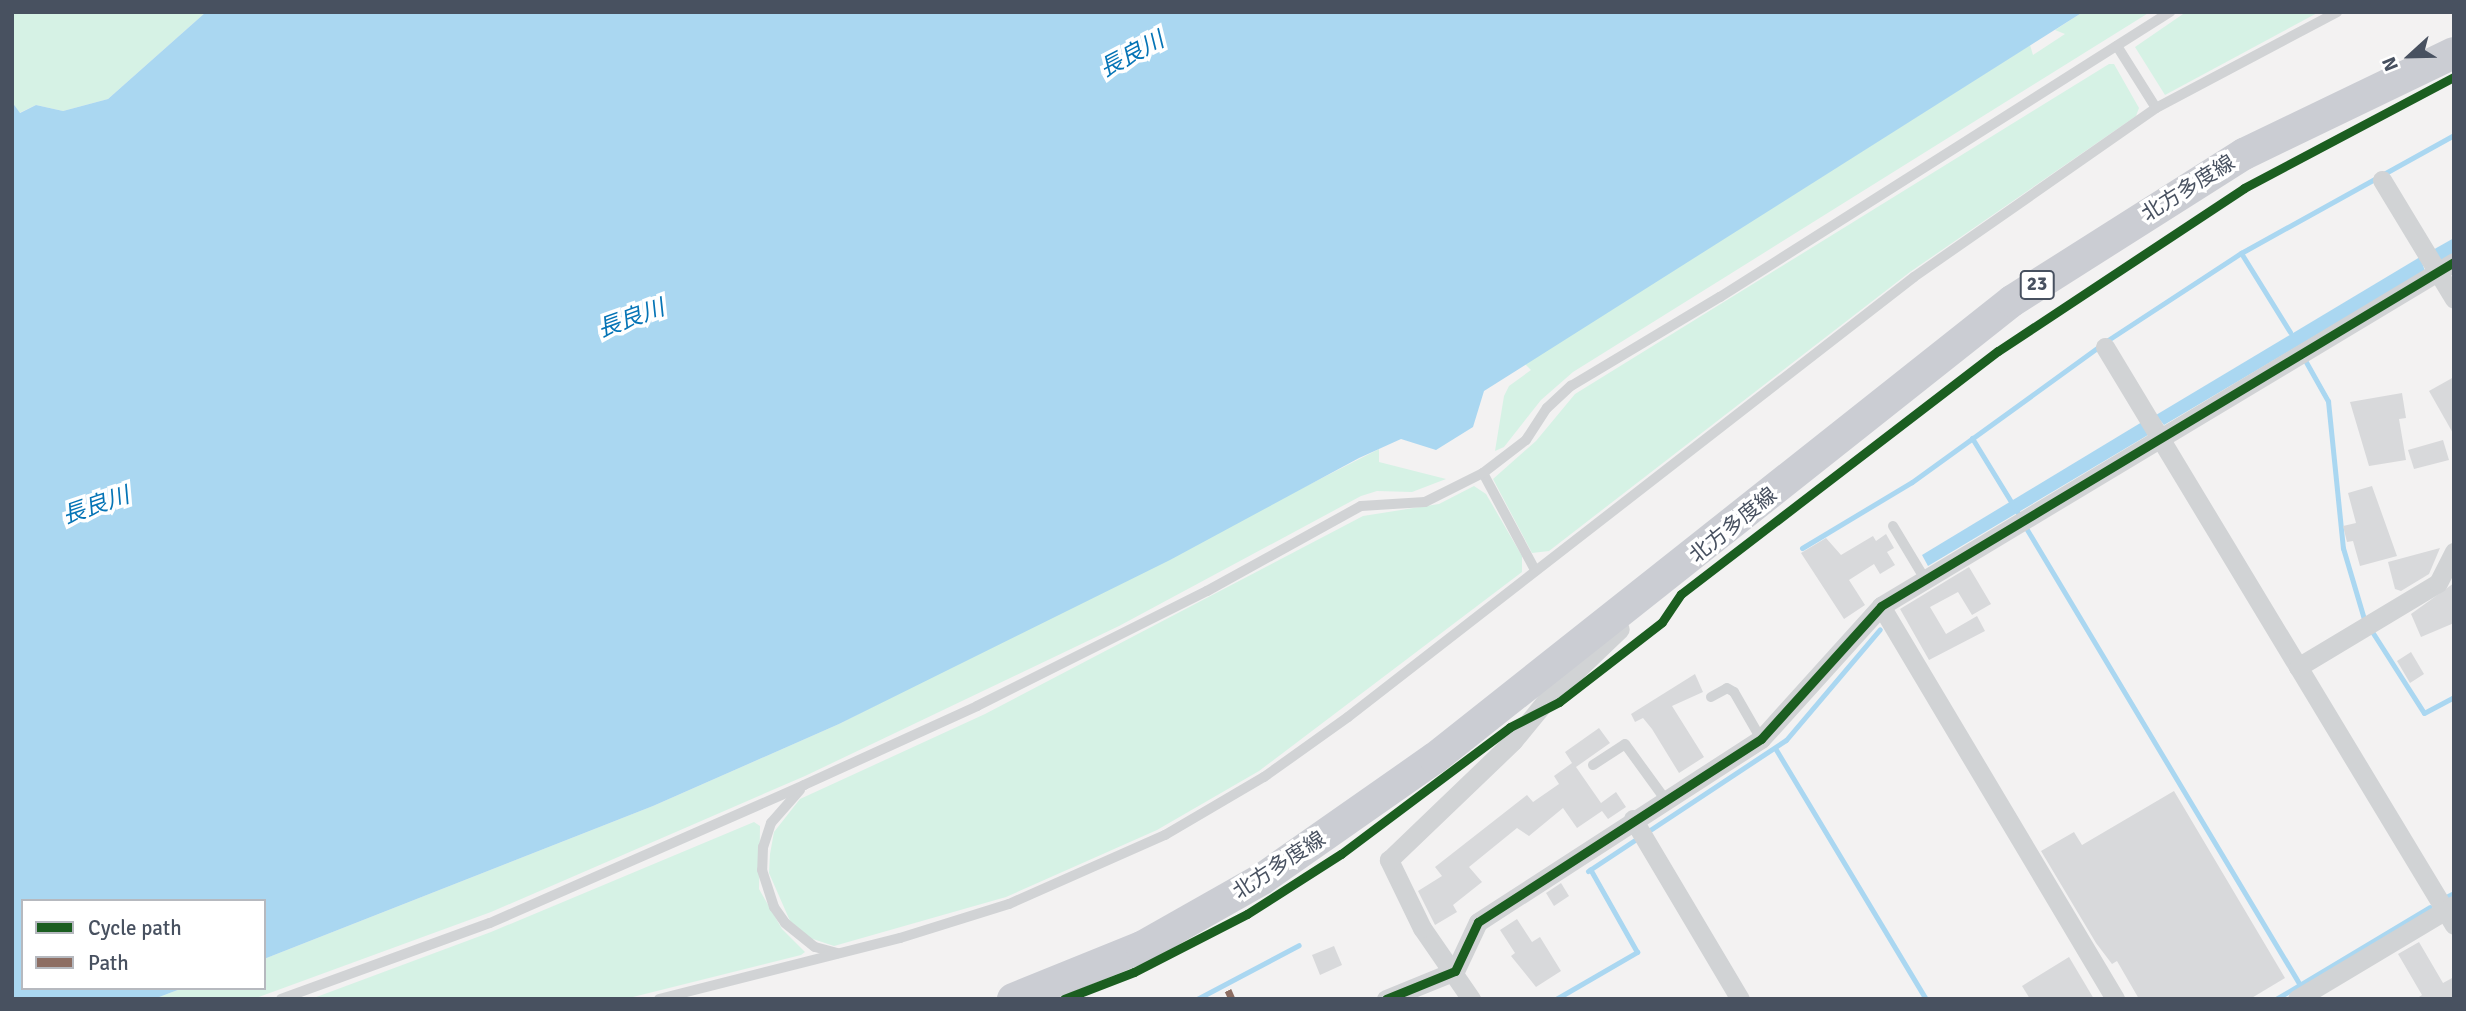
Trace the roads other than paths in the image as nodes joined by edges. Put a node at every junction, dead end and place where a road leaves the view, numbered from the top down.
1 (2170, 12) edge
2 (2337, 12) edge
3 (2117, 46) junction
4 (2454, 53) edge
5 (2156, 108) junction
6 (2382, 180) dead end
7 (2446, 267) edge
8 (2454, 299) edge
9 (2105, 347) dead end
10 (2161, 435) junction
11 (1483, 473) junction
12 (1893, 526) dead end
13 (2454, 552) edge
14 (1535, 570) junction
15 (1925, 579) junction
16 (1663, 581) junction
17 (1881, 606) junction
18 (2298, 667) junction
19 (1711, 697) dead end
20 (1761, 738) junction
21 (1593, 765) dead end
22 (804, 785) junction
23 (1665, 799) junction
24 (1640, 830) junction
25 (2451, 913) edge
26 (838, 954) junction
27 (1455, 971) junction
28 (1392, 998) edge
29 (2298, 998) edge
30 (281, 999) edge
31 (659, 999) edge
32 (1013, 999) edge
33 (1471, 999) edge
34 (1740, 999) edge
35 (2115, 999) edge

1 - 3 lane
2 - 5 lane
3 - 5 lane
3 - 11 lane
4 - 16 main road, 北方多度線 / 23
5 - 14 lane
6 - 7 street
7 - 8 street
7 - 10 street
9 - 10 street
10 - 15 street
10 - 18 street
11 - 14 lane
11 - 22 lane
12 - 15 lane
13 - 18 street
14 - 26 lane
15 - 17 street
16 - 27 street
16 - 32 main road, 北方多度線 / 23
17 - 20 street
17 - 35 street
18 - 25 street
19 - 20 lane
20 - 23 street
21 - 23 lane
22 - 26 lane
22 - 30 lane
23 - 24 street
24 - 27 street
24 - 34 street
25 - 29 street
26 - 31 lane
27 - 28 street
27 - 33 street

